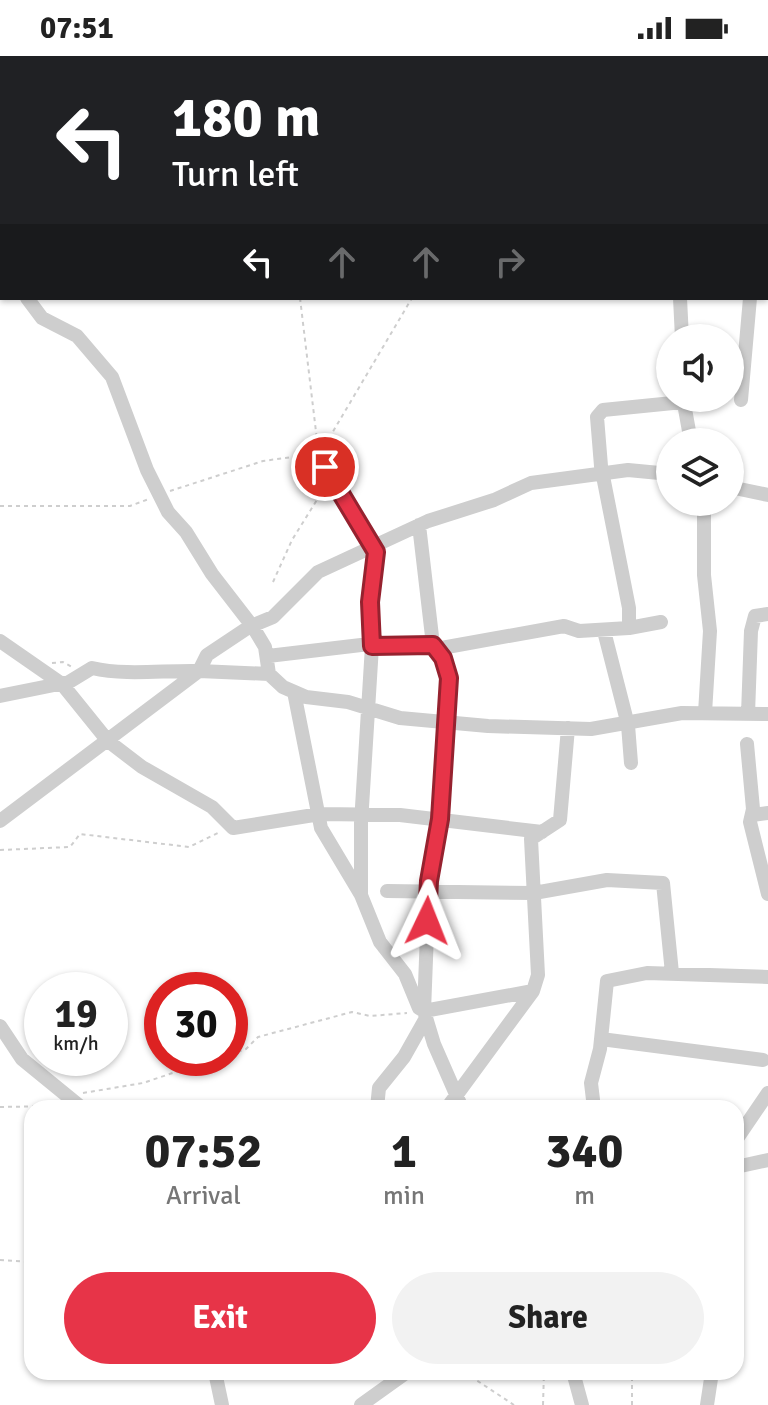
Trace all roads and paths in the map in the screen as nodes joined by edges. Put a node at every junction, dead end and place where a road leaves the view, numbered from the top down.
1 (29, 300) edge
2 (300, 300) edge
3 (411, 300) edge
4 (680, 300) edge
5 (750, 300) edge
6 (681, 324) edge
7 (744, 366) edge
8 (656, 403) edge
9 (322, 460) junction
10 (656, 471) edge
11 (603, 476) junction
12 (744, 490) edge
13 (768, 495) edge
14 (704, 516) edge
15 (419, 525) junction
16 (373, 548) junction
17 (273, 582) dead end
18 (768, 614) edge
19 (661, 622) dead end
20 (253, 627) junction
21 (629, 628) junction
22 (604, 631) junction
23 (0, 641) edge
24 (372, 646) junction
25 (434, 647) junction
26 (268, 656) junction
27 (35, 664) junction
28 (199, 671) junction
29 (84, 673) junction
30 (269, 674) junction
31 (62, 684) junction
32 (294, 692) junction
33 (0, 696) edge
34 (368, 708) junction
35 (705, 713) junction
36 (748, 714) junction
37 (768, 714) edge
38 (447, 723) junction
39 (628, 725) junction
40 (568, 728) junction
41 (108, 741) junction
42 (747, 744) dead end
43 (631, 763) dead end
44 (768, 813) edge
45 (320, 814) junction
46 (362, 815) junction
47 (752, 815) junction
48 (440, 819) junction
49 (0, 821) edge
50 (233, 828) junction
51 (542, 832) junction
52 (0, 850) edge
53 (387, 891) dead end
54 (428, 891) junction
55 (534, 893) junction
56 (768, 894) edge
57 (361, 895) junction
58 (672, 973) junction
59 (768, 977) edge
60 (533, 991) junction
61 (425, 1014) junction
62 (0, 1026) edge
63 (601, 1039) junction
64 (248, 1047) edge
65 (763, 1060) dead end
66 (164, 1076) edge
67 (768, 1093) edge
68 (72, 1100) edge
69 (80, 1100) edge
70 (378, 1100) edge
71 (455, 1100) edge
72 (459, 1100) edge
73 (593, 1100) edge
74 (0, 1107) edge
75 (24, 1107) edge
76 (744, 1128) edge
77 (768, 1160) edge
78 (744, 1165) edge
79 (0, 1260) edge
80 (24, 1262) edge
81 (217, 1380) edge
82 (396, 1380) edge
83 (476, 1380) edge
84 (544, 1380) edge
85 (575, 1380) edge
86 (632, 1380) edge
87 (711, 1380) edge
88 (364, 1404) edge
89 (222, 1405) edge
90 (514, 1405) edge
91 (543, 1405) edge
92 (582, 1405) edge
93 (632, 1405) edge
94 (707, 1405) edge

1 - 20 street
2 - 9 path
3 - 9 path
4 - 6 street
5 - 7 street
8 - 11 street
9 - 16 street
9 - 17 path
10 - 11 street
11 - 15 street
11 - 21 street
12 - 13 street
14 - 35 street
15 - 16 street
15 - 25 street
16 - 20 street
16 - 24 street
18 - 36 street
19 - 21 street
20 - 26 street
20 - 28 street
21 - 22 street
22 - 25 street
22 - 39 street
23 - 27 street
24 - 25 street
24 - 26 street
24 - 34 street
25 - 38 street
26 - 30 street
27 - 29 path
27 - 31 street
28 - 29 street
28 - 30 street
28 - 41 street
29 - 31 street
30 - 32 street
31 - 33 street
31 - 41 street
32 - 34 street
32 - 45 street
34 - 38 street
34 - 46 street
35 - 36 street
35 - 39 street
36 - 37 street
38 - 40 street
38 - 48 street
39 - 40 street
39 - 43 street
40 - 51 street
41 - 49 street
41 - 50 street
42 - 47 street
44 - 47 street
45 - 46 street
45 - 50 street
45 - 57 street
46 - 48 street
46 - 57 street
47 - 56 street
48 - 51 street
48 - 54 street
50 - 52 path
51 - 55 street
53 - 54 street
54 - 55 street
54 - 61 street
55 - 58 street
55 - 60 street
57 - 61 street
58 - 59 street
58 - 63 street
60 - 61 street
60 - 72 street
61 - 64 path
61 - 70 street
61 - 71 street
62 - 68 street
63 - 65 street
63 - 73 street
66 - 69 path
67 - 76 street
74 - 75 path
77 - 78 street
79 - 80 path
81 - 89 street
82 - 88 street
83 - 90 path
84 - 91 path
85 - 92 street
86 - 93 path
87 - 94 street

